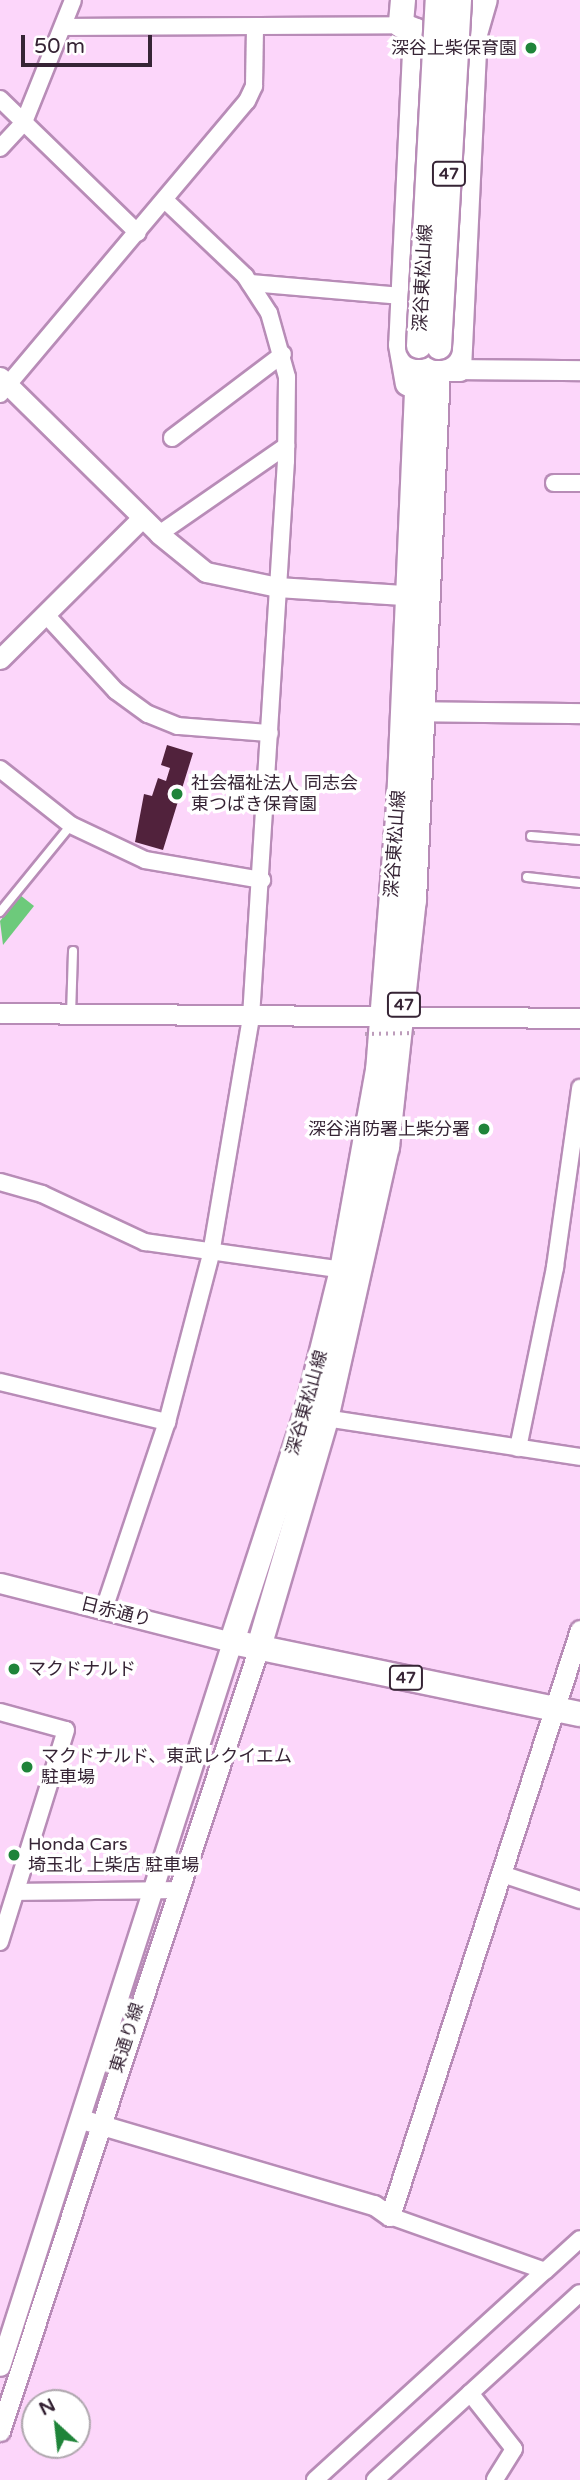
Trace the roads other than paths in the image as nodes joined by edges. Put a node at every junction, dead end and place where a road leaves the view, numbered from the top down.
1 (73, 0) edge
2 (403, 0) edge
3 (438, 0) edge
4 (459, 0) edge
5 (485, 0) edge
6 (64, 27) junction
7 (409, 28) junction
8 (255, 29) junction
9 (475, 34) junction
10 (0, 99) edge
11 (24, 122) junction
12 (0, 148) edge
13 (167, 202) junction
14 (138, 233) junction
15 (250, 283) junction
16 (402, 296) junction
17 (283, 354) junction
18 (439, 358) junction
19 (580, 370) edge
20 (2, 385) edge
21 (415, 415) junction
22 (172, 438) dead end
23 (286, 446) junction
24 (554, 483) dead end
25 (580, 483) edge
26 (142, 518) junction
27 (159, 534) junction
28 (277, 587) junction
29 (418, 596) junction
30 (47, 616) junction
31 (0, 659) edge
32 (413, 711) junction
33 (580, 713) edge
34 (270, 733) junction
35 (0, 769) edge
36 (71, 825) junction
37 (531, 836) dead end
38 (580, 839) edge
39 (527, 877) dead end
40 (262, 880) junction
41 (580, 883) edge
42 (0, 912) edge
43 (73, 951) dead end
44 (0, 1013) edge
45 (71, 1017) junction
46 (251, 1017) junction
47 (580, 1018) edge
48 (391, 1027) junction
49 (580, 1087) edge
50 (0, 1182) edge
51 (211, 1254) junction
52 (352, 1271) junction
53 (0, 1382) edge
54 (316, 1417) junction
55 (167, 1422) junction
56 (518, 1448) junction
57 (580, 1457) edge
58 (0, 1583) edge
59 (104, 1609) junction
60 (580, 1630) edge
61 (232, 1642) junction
62 (259, 1647) junction
63 (555, 1709) junction
64 (0, 1713) edge
65 (580, 1714) edge
66 (505, 1875) junction
67 (155, 1890) junction
68 (175, 1890) junction
69 (17, 1892) junction
70 (580, 1900) edge
71 (0, 1942) edge
72 (90, 2122) junction
73 (390, 2216) junction
74 (580, 2239) edge
75 (545, 2271) junction
76 (580, 2293) edge
77 (1, 2358) edge
78 (24, 2358) junction
79 (470, 2393) junction
80 (0, 2431) edge
81 (315, 2480) edge
82 (375, 2480) edge
83 (495, 2480) edge

1 - 6 street
2 - 7 main road
3 - 18 main road, 深谷東松山線 / 47, bridge
4 - 18 main road, 深谷東松山線 / 47, bridge
5 - 9 main road
6 - 8 street
6 - 11 street
7 - 8 street
7 - 9 street
7 - 16 main road
8 - 13 street
9 - 18 main road
10 - 11 street
11 - 12 street
11 - 14 street
13 - 14 street
13 - 15 street
14 - 20 street
15 - 16 street
15 - 17 street
16 - 21 main road
17 - 22 street
17 - 23 street
18 - 19 street
18 - 21 main road, 深谷東松山線 / 47
18 - 29 main road, 深谷東松山線 / 47
20 - 26 street
21 - 29 main road, 深谷東松山線 / 47
23 - 27 street
23 - 28 street
24 - 25 street
26 - 27 street
26 - 30 street
27 - 28 street
28 - 29 street
28 - 34 street
29 - 32 main road, 深谷東松山線 / 47
30 - 31 street
30 - 34 street
32 - 33 street
32 - 48 main road, 深谷東松山線 / 47
34 - 40 street
35 - 36 street
36 - 40 street
36 - 42 lane
37 - 38 lane
39 - 41 lane
40 - 46 street
43 - 45 lane
44 - 45 street
45 - 46 street
46 - 48 street
46 - 51 street
47 - 48 street
48 - 52 main road, 深谷東松山線 / 47
49 - 56 street
50 - 51 street
51 - 52 street
51 - 55 street
52 - 54 main road, 深谷東松山線 / 47
53 - 55 street
54 - 56 street
54 - 61 main road, 深谷東松山線 / 47
54 - 62 main road, 深谷東松山線 / 47
55 - 59 street
56 - 57 street
58 - 59 street, 日赤通り
59 - 61 street, 日赤通り
60 - 63 street
61 - 62 main road, 47
61 - 67 street, 東通り線
62 - 63 main road, 47
62 - 68 street, 東通り線
63 - 65 main road, 47
63 - 66 street
64 - 69 street
66 - 70 street
66 - 73 street
67 - 68 street
67 - 69 street
67 - 72 street, 東通り線
68 - 72 street, 東通り線
69 - 71 street
72 - 73 street
72 - 77 street, 東通り線
72 - 78 street, 東通り線
73 - 75 street
74 - 75 street
75 - 81 street
76 - 79 street
77 - 78 street
78 - 80 street, 東通り線
79 - 82 street
79 - 83 street

